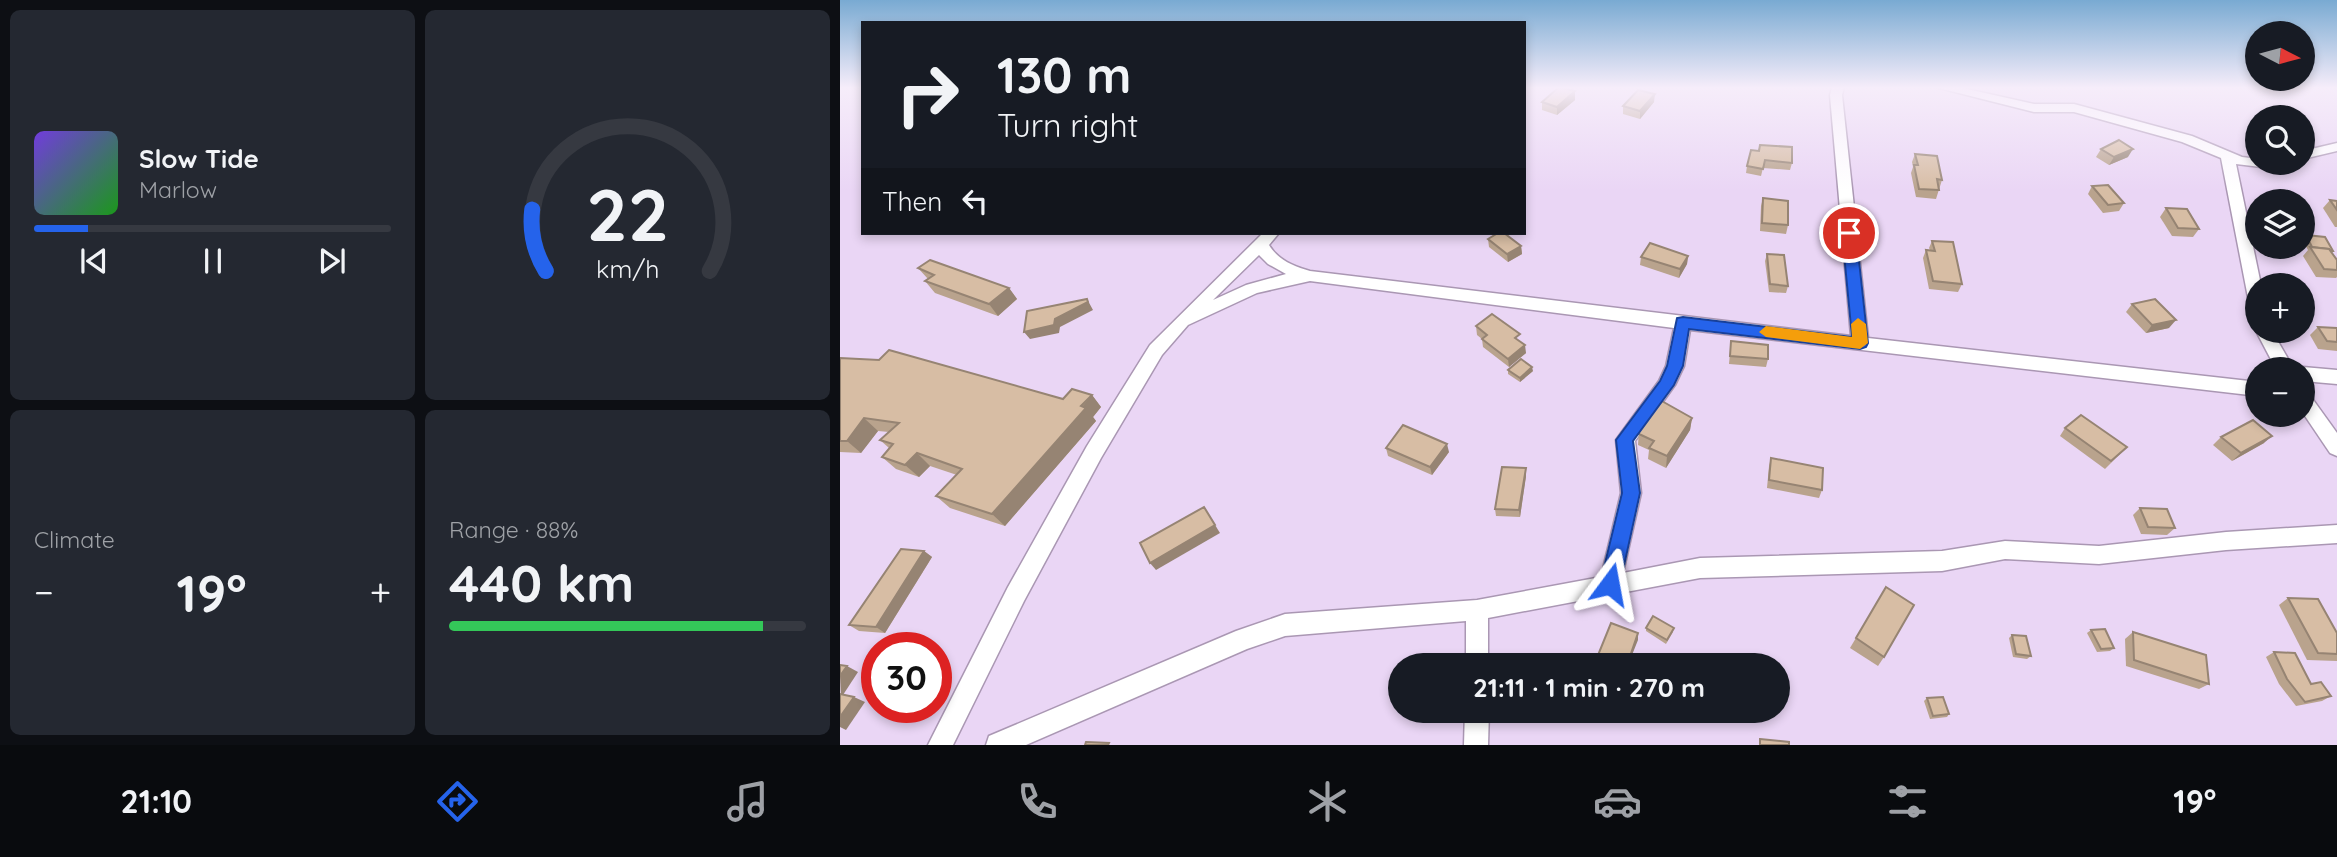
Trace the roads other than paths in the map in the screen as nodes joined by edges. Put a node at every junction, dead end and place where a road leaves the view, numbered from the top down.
1 (1836, 122) edge
2 (2129, 122) edge
3 (2337, 136) edge
4 (2337, 147) edge
5 (2315, 152) edge
6 (2228, 158) junction
7 (2245, 161) edge
8 (1266, 238) edge
9 (2251, 273) edge
10 (1310, 276) junction
11 (1182, 321) junction
12 (1683, 322) junction
13 (1860, 343) junction
14 (2315, 375) edge
15 (2337, 377) edge
16 (2245, 387) edge
17 (2315, 416) edge
18 (2337, 448) edge
19 (2337, 534) edge
20 (1610, 584) junction
21 (1477, 610) junction
22 (1477, 653) edge
23 (1476, 723) edge
24 (940, 745) edge
25 (999, 745) edge
26 (1476, 745) edge

1 - 13 street
2 - 6 street
3 - 4 street
4 - 5 street
6 - 7 street
6 - 9 street
8 - 10 street
8 - 11 street
10 - 11 street
10 - 12 street
11 - 24 street
12 - 13 street
12 - 20 street
13 - 16 street
14 - 15 street
17 - 18 street
19 - 20 street
20 - 21 street
21 - 22 street
21 - 25 street
23 - 26 street

